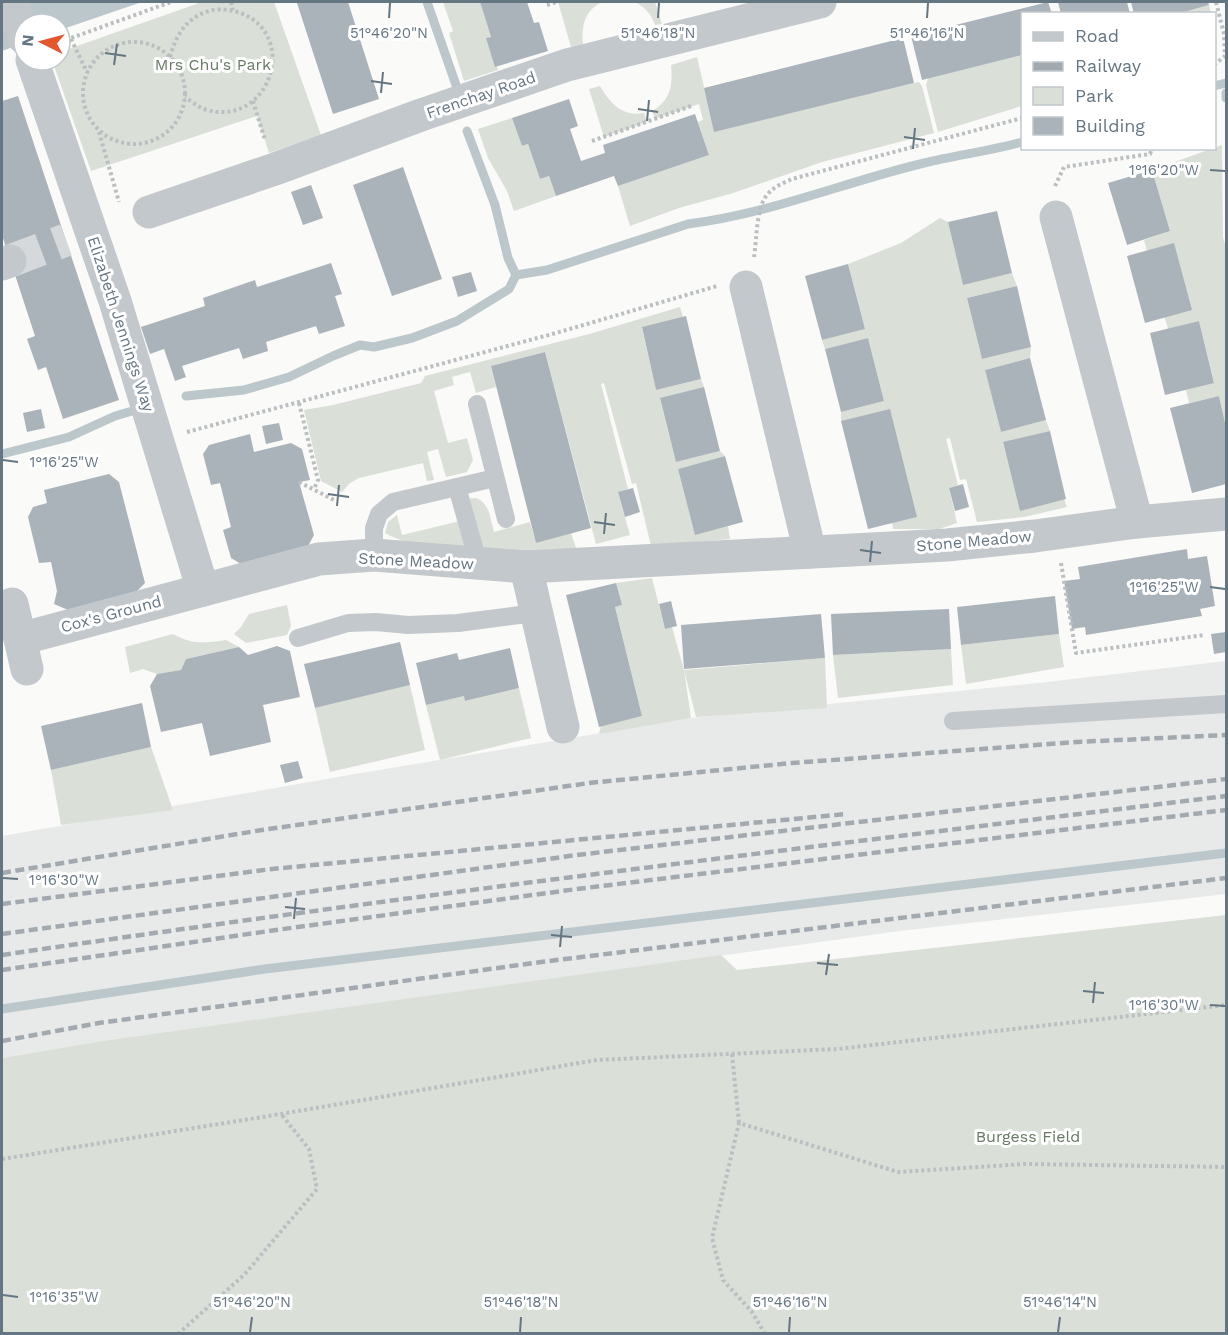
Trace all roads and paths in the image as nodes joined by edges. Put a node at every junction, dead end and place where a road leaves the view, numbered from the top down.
1 (171, 2) edge
2 (231, 2) edge
3 (558, 2) edge
4 (820, 2) edge
5 (1216, 2) edge
6 (547, 5) dead end
7 (232, 10) junction
8 (72, 39) edge
9 (72, 41) edge
10 (170, 57) junction
11 (1216, 64) edge
12 (36, 72) edge
13 (87, 72) junction
14 (185, 97) junction
15 (253, 101) junction
16 (692, 106) dead end
17 (1021, 119) edge
18 (99, 131) junction
19 (592, 141) dead end
20 (1151, 150) edge
21 (275, 169) junction
22 (135, 211) joint
23 (1056, 217) joint
24 (741, 279) junction
25 (299, 403) junction
26 (477, 405) dead end
27 (158, 439) junction
28 (495, 478) junction
29 (299, 482) dead end
30 (457, 487) junction
31 (314, 489) junction
32 (336, 501) dead end
33 (1227, 514) edge
34 (506, 519) dead end
35 (1137, 522) junction
36 (810, 552) junction
37 (374, 555) junction
38 (1061, 559) dead end
39 (479, 565) junction
40 (526, 567) junction
41 (203, 590) junction
42 (12, 604) dead end
43 (535, 613) junction
44 (1204, 634) dead end
45 (298, 638) dead end
46 (1227, 704) edge
47 (953, 721) dead end
48 (563, 727) dead end
49 (1227, 1005) edge
50 (732, 1054) junction
51 (281, 1114) junction
52 (739, 1123) junction
53 (2, 1159) edge
54 (1227, 1167) edge
55 (178, 1334) edge
56 (765, 1334) edge

1 - 8 path
2 - 7 path
3 - 6 path
4 - 21 street, Frenchay Road
5 - 11 path
7 - 10 path
7 - 15 path
9 - 13 path
10 - 13 path
10 - 14 path
12 - 27 street, Elizabeth Jennings Way
13 - 18 path
14 - 15 path
14 - 18 path
15 - 21 path
16 - 19 path
17 - 24 path
18 - 22 path
20 - 23 path
21 - 22 street, Frenchay Road
23 - 35 street
24 - 25 path
24 - 36 street
25 - 27 path
25 - 31 path
26 - 28 lane
27 - 41 street, Elizabeth Jennings Way
28 - 30 lane
28 - 34 lane
29 - 31 path
30 - 37 lane
30 - 39 lane
31 - 32 path
33 - 35 street, Stone Meadow
35 - 36 street, Stone Meadow
36 - 40 street, Stone Meadow
37 - 39 street, Stone Meadow
37 - 41 street, Stone Meadow
38 - 44 path
39 - 40 street, Stone Meadow
40 - 43 street
41 - 42 street, Cox's Ground
43 - 45 lane
43 - 48 street
46 - 47 lane
49 - 50 path
50 - 51 path
50 - 52 path
51 - 53 path
51 - 55 path
52 - 54 path
52 - 56 path

